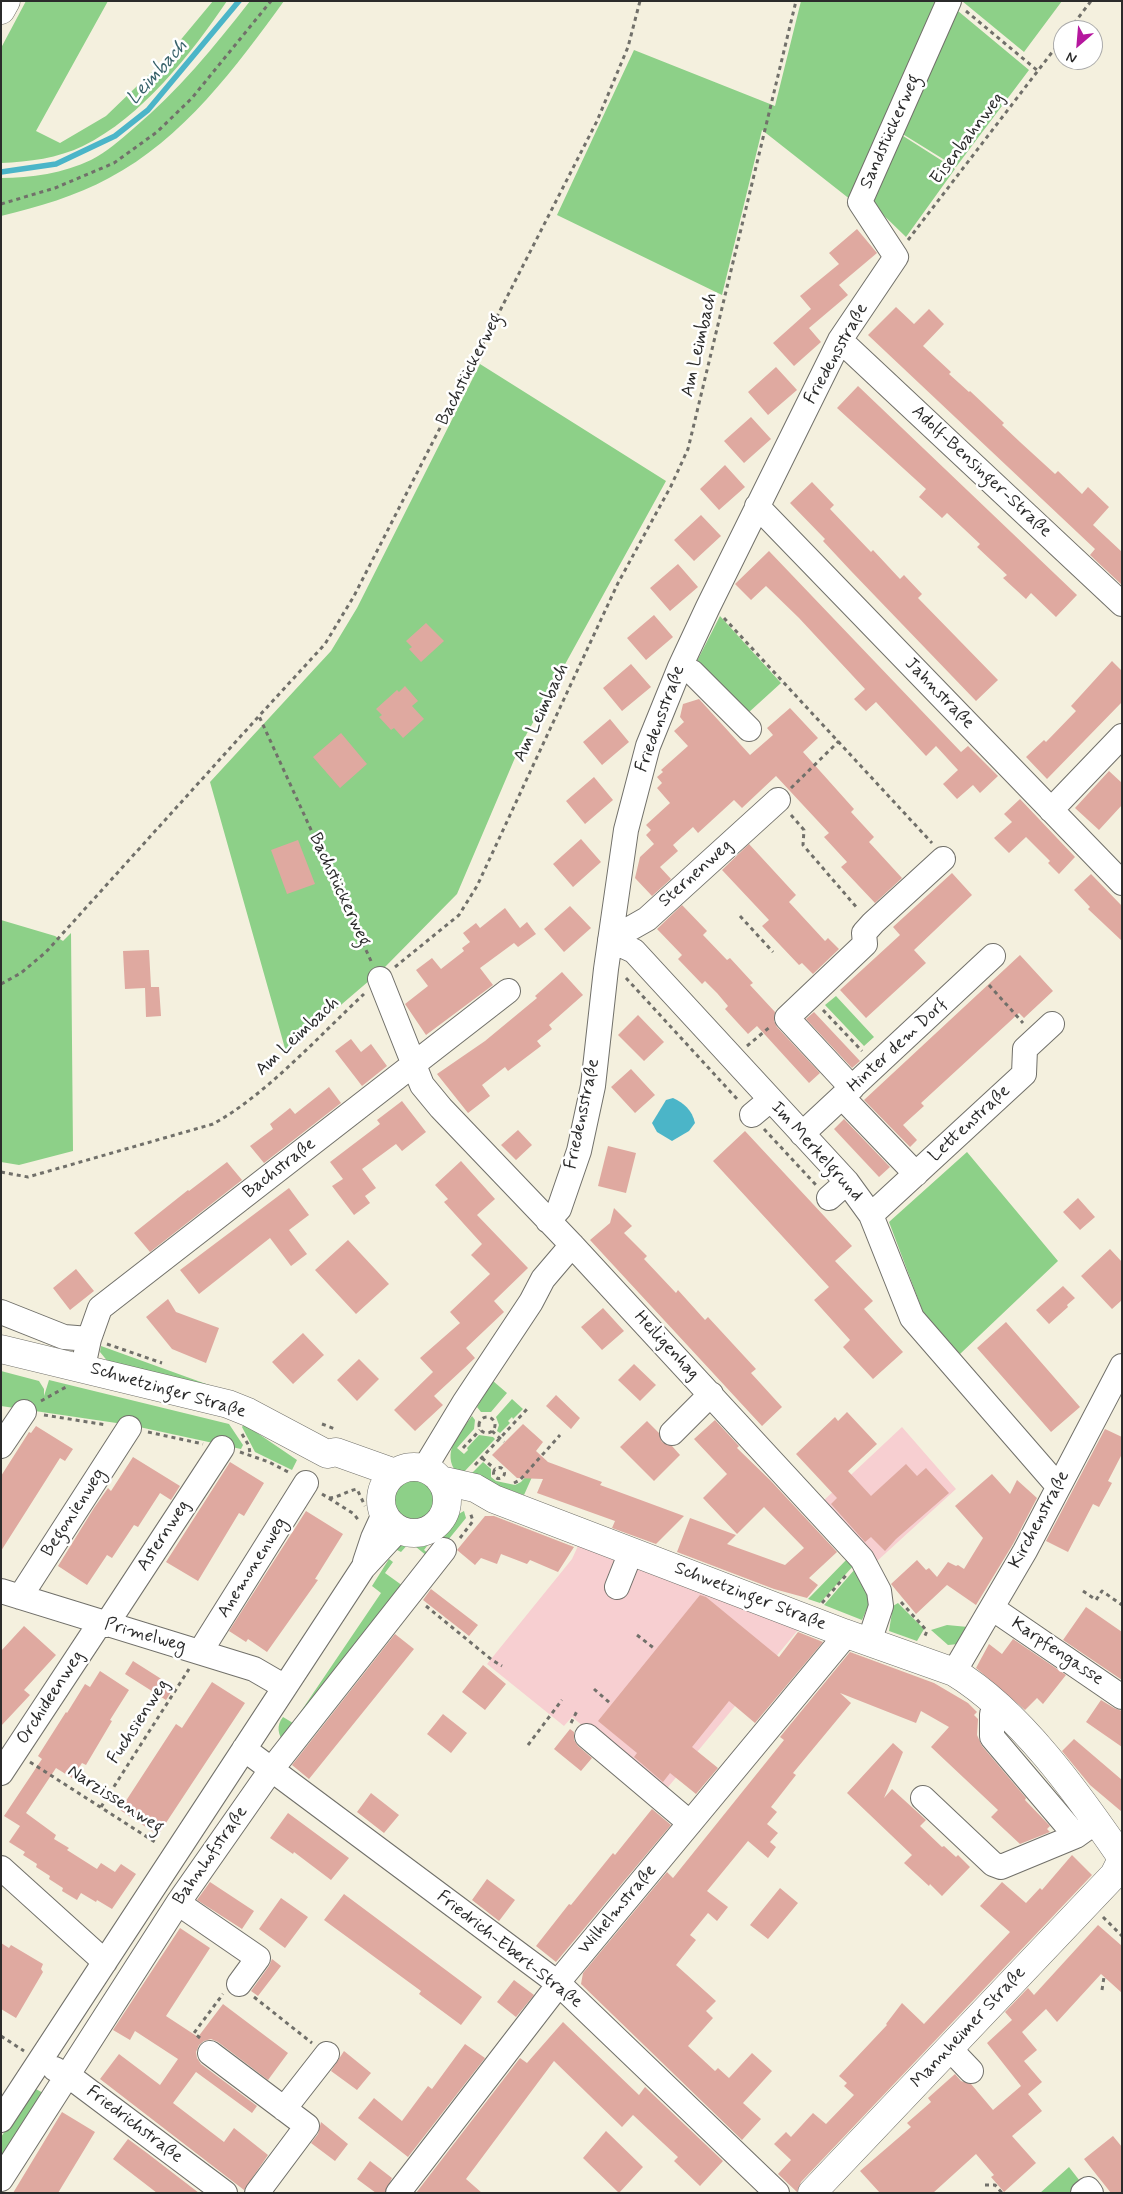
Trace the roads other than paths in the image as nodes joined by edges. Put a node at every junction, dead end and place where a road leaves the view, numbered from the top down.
1 (6, 1) edge
2 (955, 4) edge
3 (1, 10) edge
4 (896, 257) joint
5 (840, 340) junction
6 (757, 506) junction
7 (1122, 604) edge
8 (680, 667) junction
9 (749, 729) dead end
10 (1122, 736) edge
11 (778, 800) road end
12 (1052, 810) junction
13 (943, 859) road end
14 (1122, 883) edge
15 (610, 940) junction
16 (985, 964) road end
17 (380, 979) road end
18 (508, 991) dead end
19 (1045, 1031) road end
20 (413, 1066) junction
21 (847, 1093) junction
22 (770, 1100) junction
23 (752, 1115) dead end
24 (802, 1134) junction
25 (916, 1174) junction
26 (846, 1182) junction
27 (829, 1198) dead end
28 (871, 1215) junction
29 (548, 1221) junction
30 (572, 1245) junction
31 (1, 1312) edge
32 (89, 1339) junction
33 (1, 1349) edge
34 (1122, 1366) edge
35 (78, 1375) junction
36 (711, 1394) junction
37 (24, 1412) road end
38 (129, 1428) dead end
39 (672, 1432) dead end
40 (1, 1446) edge
41 (222, 1448) dead end
42 (327, 1454) junction
43 (395, 1473) junction
44 (302, 1480) road end
45 (1058, 1486) junction
46 (448, 1489) junction
47 (383, 1512) junction
48 (444, 1550) road end
49 (631, 1552) junction
50 (617, 1586) dead end
51 (11, 1594) edge
52 (992, 1608) junction
53 (103, 1624) junction
54 (856, 1637) junction
55 (200, 1652) junction
56 (954, 1672) junction
57 (285, 1687) junction
58 (1122, 1697) edge
59 (587, 1736) dead end
60 (244, 1750) junction
61 (271, 1770) junction
62 (1, 1773) edge
63 (923, 1798) dead end
64 (690, 1823) junction
65 (1086, 1828) junction
66 (1122, 1858) edge
67 (1, 1868) edge
68 (178, 1903) junction
69 (104, 1962) junction
70 (238, 1984) road end
71 (559, 1984) junction
72 (950, 2049) junction
73 (210, 2053) road end
74 (326, 2054) road end
75 (41, 2061) junction
76 (970, 2071) dead end
77 (68, 2076) junction
78 (284, 2109) junction
79 (1, 2120) edge
80 (1, 2178) edge
81 (217, 2190) edge
82 (257, 2193) edge
83 (398, 2193) edge
84 (777, 2193) edge
85 (812, 2193) edge

1 - 3 main road
2 - 4 street, Sandstückerweg
4 - 5 street, Friedensstraße
5 - 6 street, Friedensstraße
5 - 7 street, Adolf-Bensinger-Straße
6 - 8 street, Friedensstraße
6 - 12 street, Jahnstraße
8 - 9 street
8 - 15 street, Friedensstraße
10 - 12 street
11 - 15 street, Sternenweg
12 - 14 street, Jahnstraße
13 - 21 street
15 - 22 street, Im Merkelgrund
15 - 29 street, Friedensstraße
16 - 21 street, Hinter dem Dorf
17 - 20 street
18 - 20 street, Bachstraße
19 - 25 street, Lettenstraße
20 - 29 street, Heiligenhag
20 - 32 street, Bachstraße
21 - 24 street, Hinter dem Dorf
21 - 25 street
22 - 23 street
22 - 24 street, Im Merkelgrund
24 - 26 street, Im Merkelgrund
25 - 28 street, Lettenstraße
26 - 27 street
26 - 28 street, Im Merkelgrund
28 - 45 street, Im Merkelgrund
29 - 30 street, Heiligenhag
30 - 36 street, Heiligenhag
30 - 46 street
31 - 32 street, Schwetzinger Straße
32 - 35 street, Bachstraße
33 - 35 main road, Schwetzinger Straße
34 - 45 street, Kirchenstraße
35 - 42 main road, Schwetzinger Straße
36 - 39 street
36 - 54 street, Heiligenhag
37 - 40 street
38 - 51 street, Begonienweg
41 - 53 street, Asternweg
42 - 43 main road, Schwetzinger Straße
42 - 47 main road, Schwetzinger Straße
43 - 46 main road
43 - 47 main road
44 - 55 street, Anemonenweg
45 - 52 street, Kirchenstraße
46 - 47 main road
46 - 49 main road, Schwetzinger Straße
47 - 57 street, Bahnhofstraße
48 - 61 street, Bahnhofstraße
49 - 50 street
49 - 54 main road, Schwetzinger Straße
51 - 53 street, Primelweg
52 - 56 street, Kirchenstraße
52 - 58 street, Karpfengasse
53 - 55 street, Primelweg
53 - 62 street, Orchideenweg
54 - 56 main road, Schwetzinger Straße
54 - 64 street, Wilhelmstraße
55 - 57 street, Primelweg
56 - 65 main road, Schwetzinger Straße
57 - 60 street, Bahnhofstraße
59 - 64 street
60 - 61 street, Friedrich-Ebert-Straße
60 - 69 street, Bahnhofstraße
61 - 68 street, Bahnhofstraße
61 - 71 street, Friedrich-Ebert-Straße
63 - 65 street
64 - 71 street, Wilhelmstraße
65 - 66 main road, Schwetzinger Straße
66 - 72 main road, Mannheimer Straße
67 - 69 street
68 - 70 street
68 - 77 street, Bahnhofstraße
69 - 75 street, Bahnhofstraße
71 - 83 street, Wilhelmstraße
71 - 84 street, Friedrich-Ebert-Straße
72 - 76 street
72 - 85 main road, Mannheimer Straße
73 - 78 street
74 - 78 street
75 - 77 street, Friedrichstraße
75 - 79 street, Bahnhofstraße
77 - 80 street, Bahnhofstraße
77 - 81 street, Friedrichstraße
78 - 82 street

